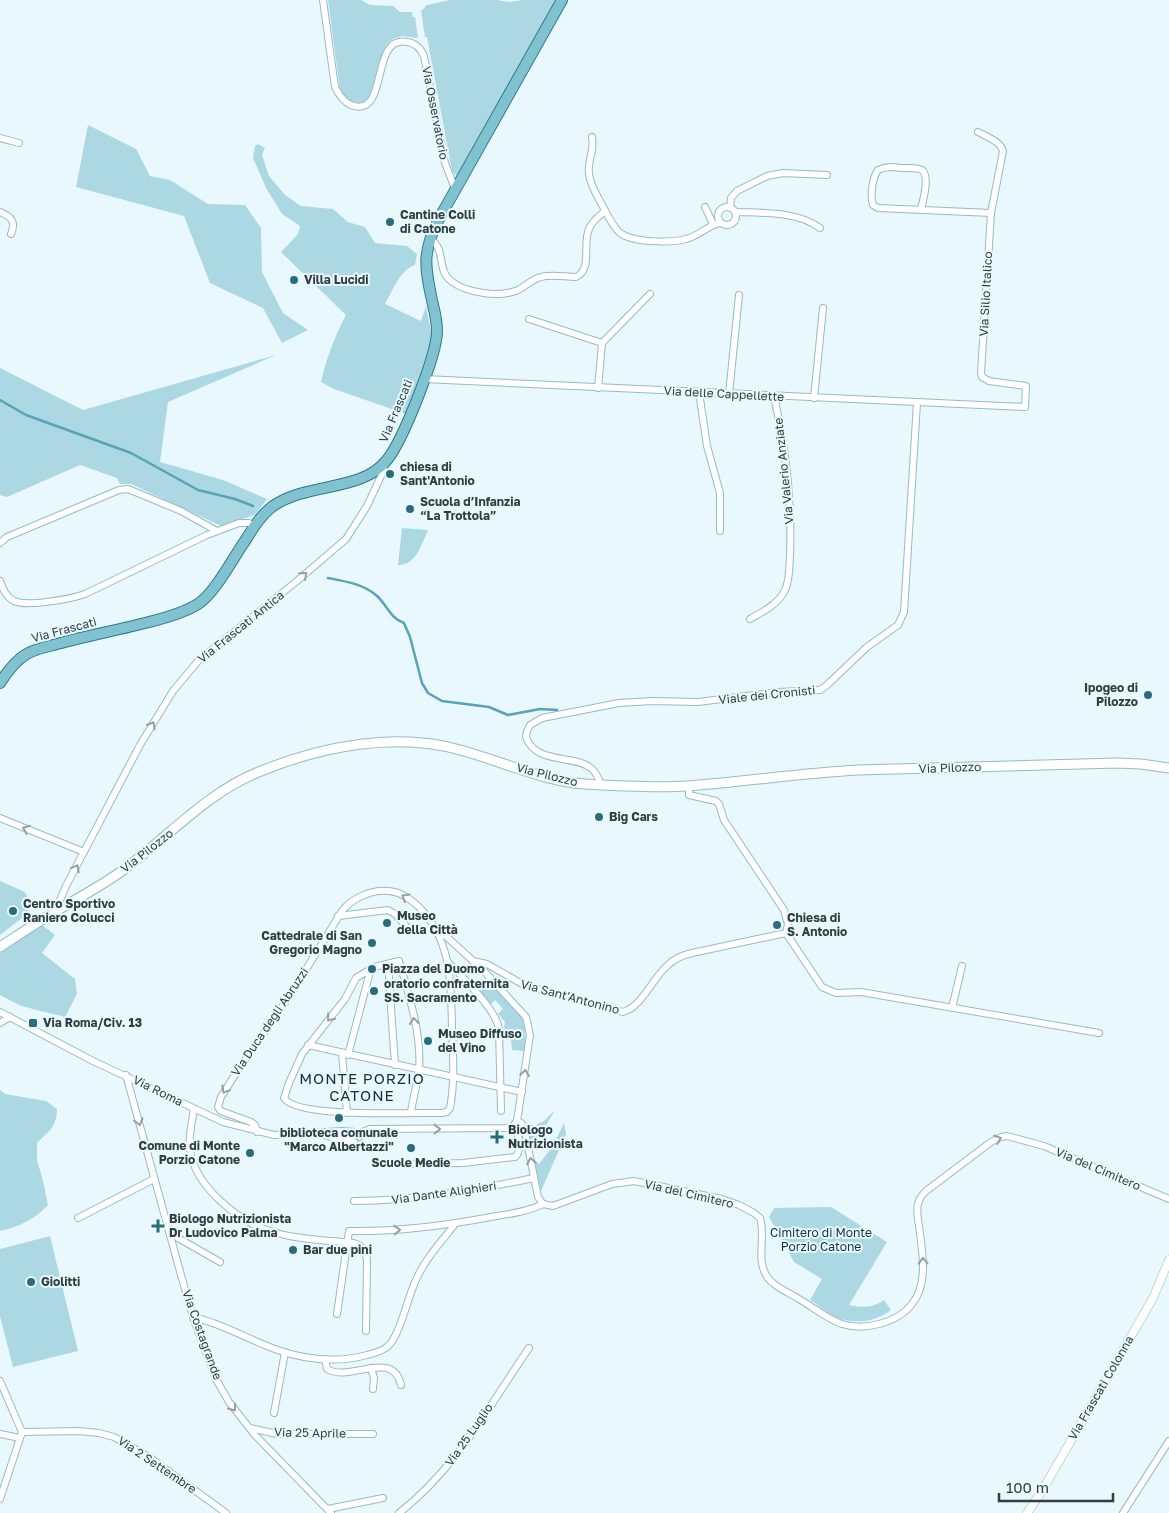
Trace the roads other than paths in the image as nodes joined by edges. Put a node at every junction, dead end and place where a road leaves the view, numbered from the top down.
1 (323, 0) edge
2 (562, 0) edge
3 (978, 132) dead end
4 (592, 137) dead end
5 (0, 138) edge
6 (19, 143) dead end
7 (827, 174) dead end
8 (456, 191) junction
9 (705, 207) dead end
10 (732, 210) junction
11 (921, 210) junction
12 (605, 211) junction
13 (0, 212) edge
14 (991, 213) junction
15 (717, 224) junction
16 (820, 228) dead end
17 (11, 234) dead end
18 (430, 238) junction
19 (650, 294) dead end
20 (739, 295) dead end
21 (823, 308) dead end
22 (530, 319) dead end
23 (602, 343) junction
24 (424, 379) junction
25 (598, 388) junction
26 (699, 392) junction
27 (729, 394) junction
28 (774, 396) junction
29 (814, 398) junction
30 (917, 403) junction
31 (1025, 407) joint
32 (386, 462) junction
33 (255, 526) junction
34 (217, 531) junction
35 (720, 531) dead end
36 (0, 543) edge
37 (0, 581) edge
38 (750, 619) dead end
39 (0, 683) edge
40 (1169, 770) edge
41 (601, 785) junction
42 (689, 786) junction
43 (0, 818) edge
44 (84, 852) junction
45 (55, 912) junction
46 (338, 916) junction
47 (434, 925) junction
48 (408, 928) dead end
49 (786, 933) junction
50 (0, 947) edge
51 (447, 961) junction
52 (473, 961) junction
53 (388, 964) junction
54 (962, 966) dead end
55 (371, 968) junction
56 (0, 1008) edge
57 (952, 1008) junction
58 (0, 1012) edge
59 (10, 1017) junction
60 (0, 1023) edge
61 (1099, 1033) dead end
62 (308, 1046) junction
63 (345, 1054) junction
64 (395, 1065) junction
65 (419, 1070) junction
66 (126, 1075) junction
67 (454, 1078) junction
68 (500, 1088) junction
69 (522, 1092) junction
70 (194, 1109) junction
71 (501, 1111) dead end
72 (411, 1112) junction
73 (346, 1113) junction
74 (516, 1122) junction
75 (257, 1132) junction
76 (316, 1133) junction
77 (358, 1135) junction
78 (402, 1164) dead end
79 (534, 1178) junction
80 (154, 1179) junction
81 (1169, 1198) edge
82 (354, 1201) dead end
83 (543, 1204) junction
84 (78, 1218) dead end
85 (455, 1224) junction
86 (170, 1231) junction
87 (347, 1242) junction
88 (1169, 1260) edge
89 (220, 1262) dead end
90 (337, 1314) dead end
91 (193, 1317) junction
92 (366, 1331) dead end
93 (529, 1348) dead end
94 (285, 1352) junction
95 (325, 1359) junction
96 (371, 1368) junction
97 (0, 1381) edge
98 (401, 1385) dead end
99 (373, 1389) dead end
100 (274, 1413) dead end
101 (249, 1428) junction
102 (0, 1434) edge
103 (373, 1434) dead end
104 (21, 1435) junction
105 (1169, 1441) edge
106 (383, 1498) dead end
107 (0, 1499) edge
108 (329, 1511) edge
109 (226, 1513) edge
110 (399, 1513) edge
111 (1027, 1513) edge
112 (1123, 1513) edge

1 - 8 street, Via Osservatorio
2 - 8 main road, Via Frascati
3 - 14 street
4 - 12 street
5 - 6 street
7 - 10 street
8 - 18 main road, Via Frascati
9 - 15 street
10 - 15 street
10 - 15 street
10 - 16 street
11 - 11 street
11 - 14 street
12 - 15 street
12 - 18 street
13 - 17 street
14 - 31 street, Via Silio Italico
18 - 24 main road, Via Frascati
19 - 23 street
20 - 27 street
21 - 29 street
22 - 23 street
23 - 25 street
24 - 25 street, Via delle Cappellette
24 - 32 main road, Via Frascati
25 - 26 street, Via delle Cappellette
26 - 27 street, Via delle Cappellette
26 - 35 street
27 - 28 street, Via delle Cappellette
28 - 29 street, Via delle Cappellette
28 - 38 street, Via Valerio Anziate
29 - 30 street, Via delle Cappellette
30 - 31 street, Via delle Cappellette
30 - 41 street, Viale dei Cronisti
32 - 33 main road, Via Frascati
44 -> 32 street, Via Frascati Antica
33 - 34 street
33 - 39 main road, Via Frascati
34 - 36 street
34 - 37 street
40 - 42 main road, Via Pilozzo
41 - 42 main road, Via Pilozzo
41 - 45 main road, Via Pilozzo
42 - 49 street
44 -> 43 street
45 -> 44 street, Via Frascati Antica
45 - 50 main road, Via Pilozzo
47 -> 46 street, Via Duca degli Abruzzi
46 - 48 street
46 -> 75 street, Via Duca degli Abruzzi
47 - 51 street, Via Duca degli Abruzzi
47 - 52 street
49 - 52 street, Via Sant'Antonino
49 - 57 street
51 - 67 street, Via Duca degli Abruzzi
51 - 68 street
69 -> 52 street
53 - 55 street
53 - 64 street
65 -> 53 street
54 - 57 street
55 -> 62 street
55 - 63 street
56 - 59 street
57 - 61 street
58 - 59 street
59 - 60 street
59 - 66 street, Via Roma
62 - 63 street
62 - 73 street
63 - 64 street
63 - 73 street
64 - 65 street
65 - 67 street
65 - 72 street
66 - 70 street, Via Roma
66 -> 80 street, Via Costagrande
67 - 68 street
67 - 72 street, Via Duca degli Abruzzi
68 - 69 street
68 - 71 street
69 - 74 street
70 - 75 street, Via Roma
70 - 87 street
72 - 73 street
77 -> 74 street, Via Roma
74 - 78 street
79 -> 74 street
75 - 76 street, Via Roma
76 - 77 street, Via Roma
76 - 77 street, Via Roma
79 - 82 street, Via Dante Alighieri
79 - 83 street
80 - 84 street
80 - 86 street, Via Costagrande
83 -> 81 street, Via del Cimitero
83 - 85 street
87 -> 85 street
85 - 95 street
86 - 89 street
86 - 91 street, Via Costagrande
87 - 90 street
87 - 92 street
88 - 111 street, Via Frascati Colonna
91 - 94 street
91 -> 101 street, Via Costagrande
93 - 110 street, Via 25 Luglio
94 - 95 street
94 - 100 street
95 - 96 street
96 - 98 street
96 - 99 street
97 - 104 street
101 - 103 street, Via 25 Aprile
101 - 108 street, Via Costagrande
102 - 104 street, Via 2 Settembre
104 - 107 street
104 - 109 street, Via 2 Settembre
105 - 112 street
106 - 108 street

